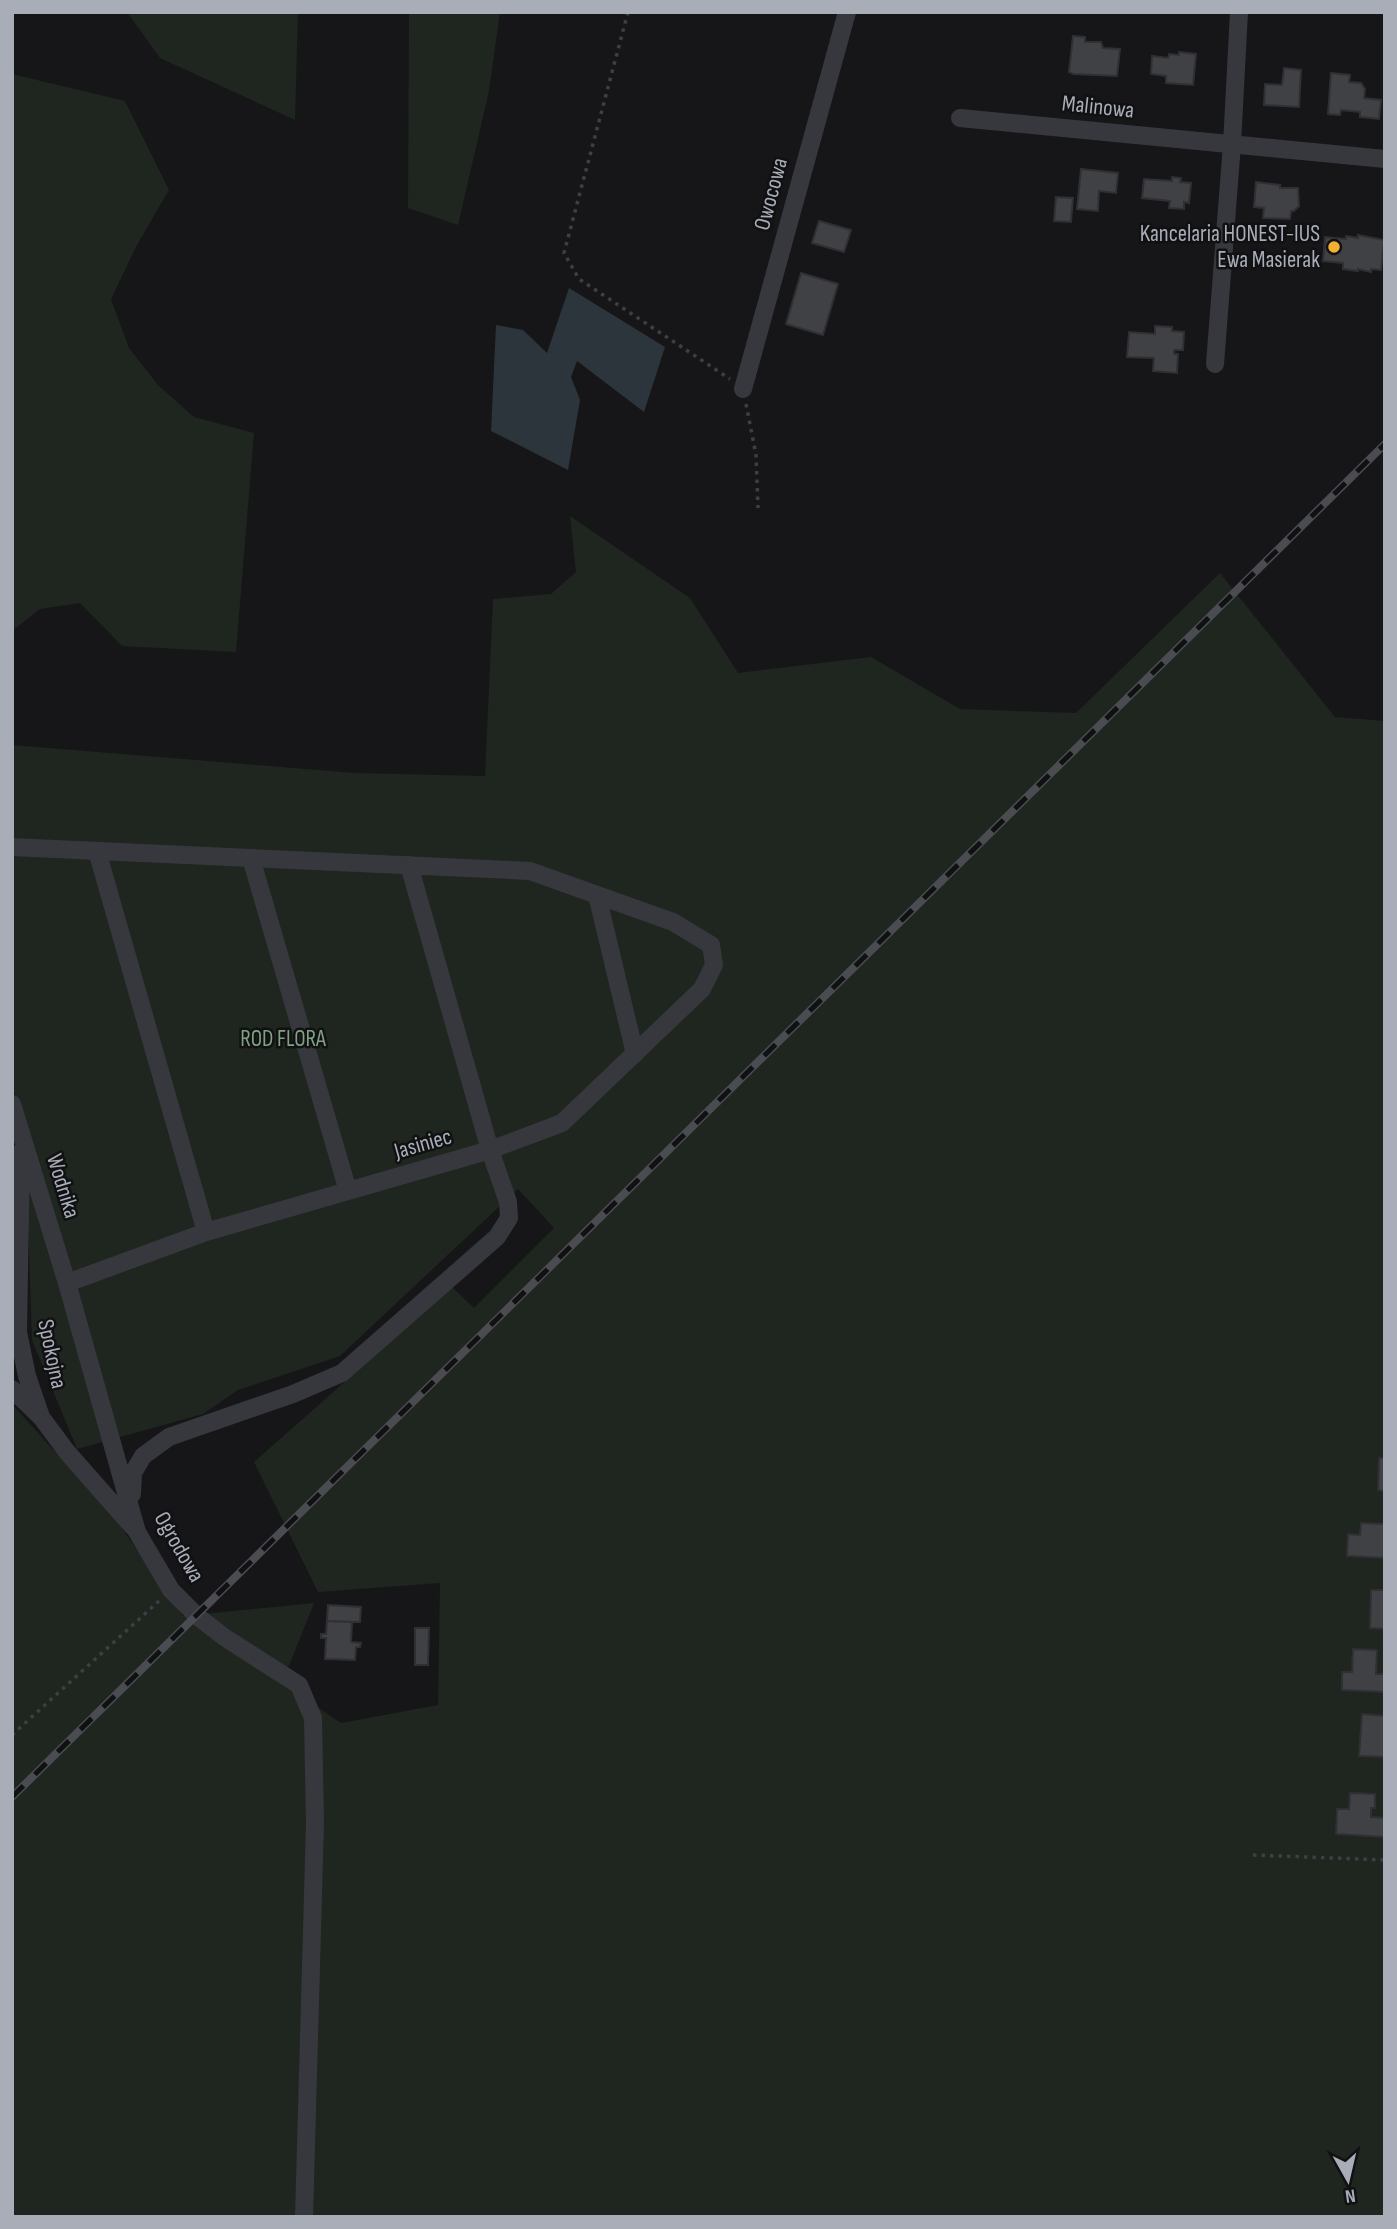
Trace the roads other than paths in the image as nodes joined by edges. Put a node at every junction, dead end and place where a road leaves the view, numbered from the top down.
1 (847, 12) edge
2 (1239, 12) edge
3 (960, 118) dead end
4 (1232, 144) junction
5 (1385, 159) edge
6 (1214, 364) dead end
7 (743, 389) road end
8 (12, 847) edge
9 (97, 851) junction
10 (251, 858) junction
11 (409, 865) junction
12 (597, 894) junction
13 (635, 1054) junction
14 (12, 1104) edge
15 (21, 1135) junction
16 (490, 1150) junction
17 (348, 1191) junction
18 (205, 1233) junction
19 (67, 1283) junction
20 (12, 1389) edge
21 (41, 1417) junction
22 (137, 1532) junction
23 (304, 2217) edge

1 - 7 street, Owocowa
2 - 4 street
3 - 4 street, Malinowa
4 - 5 street, Malinowa
4 - 6 street
8 - 9 street
9 - 10 street
9 - 18 street
10 - 11 street
10 - 17 street
11 - 12 street
11 - 16 street
12 - 13 street
12 - 13 street, Jasiniec
13 - 16 street, Jasiniec
14 - 15 street, Wodnika
15 - 19 street, Wodnika
15 - 21 street, Spokojna
16 - 17 street, Jasiniec
16 - 22 street
17 - 18 street, Jasiniec
18 - 19 street, Jasiniec
19 - 22 street, Ogrodowa
20 - 21 street, Spokojna
21 - 22 street
22 - 23 street, Ogrodowa

